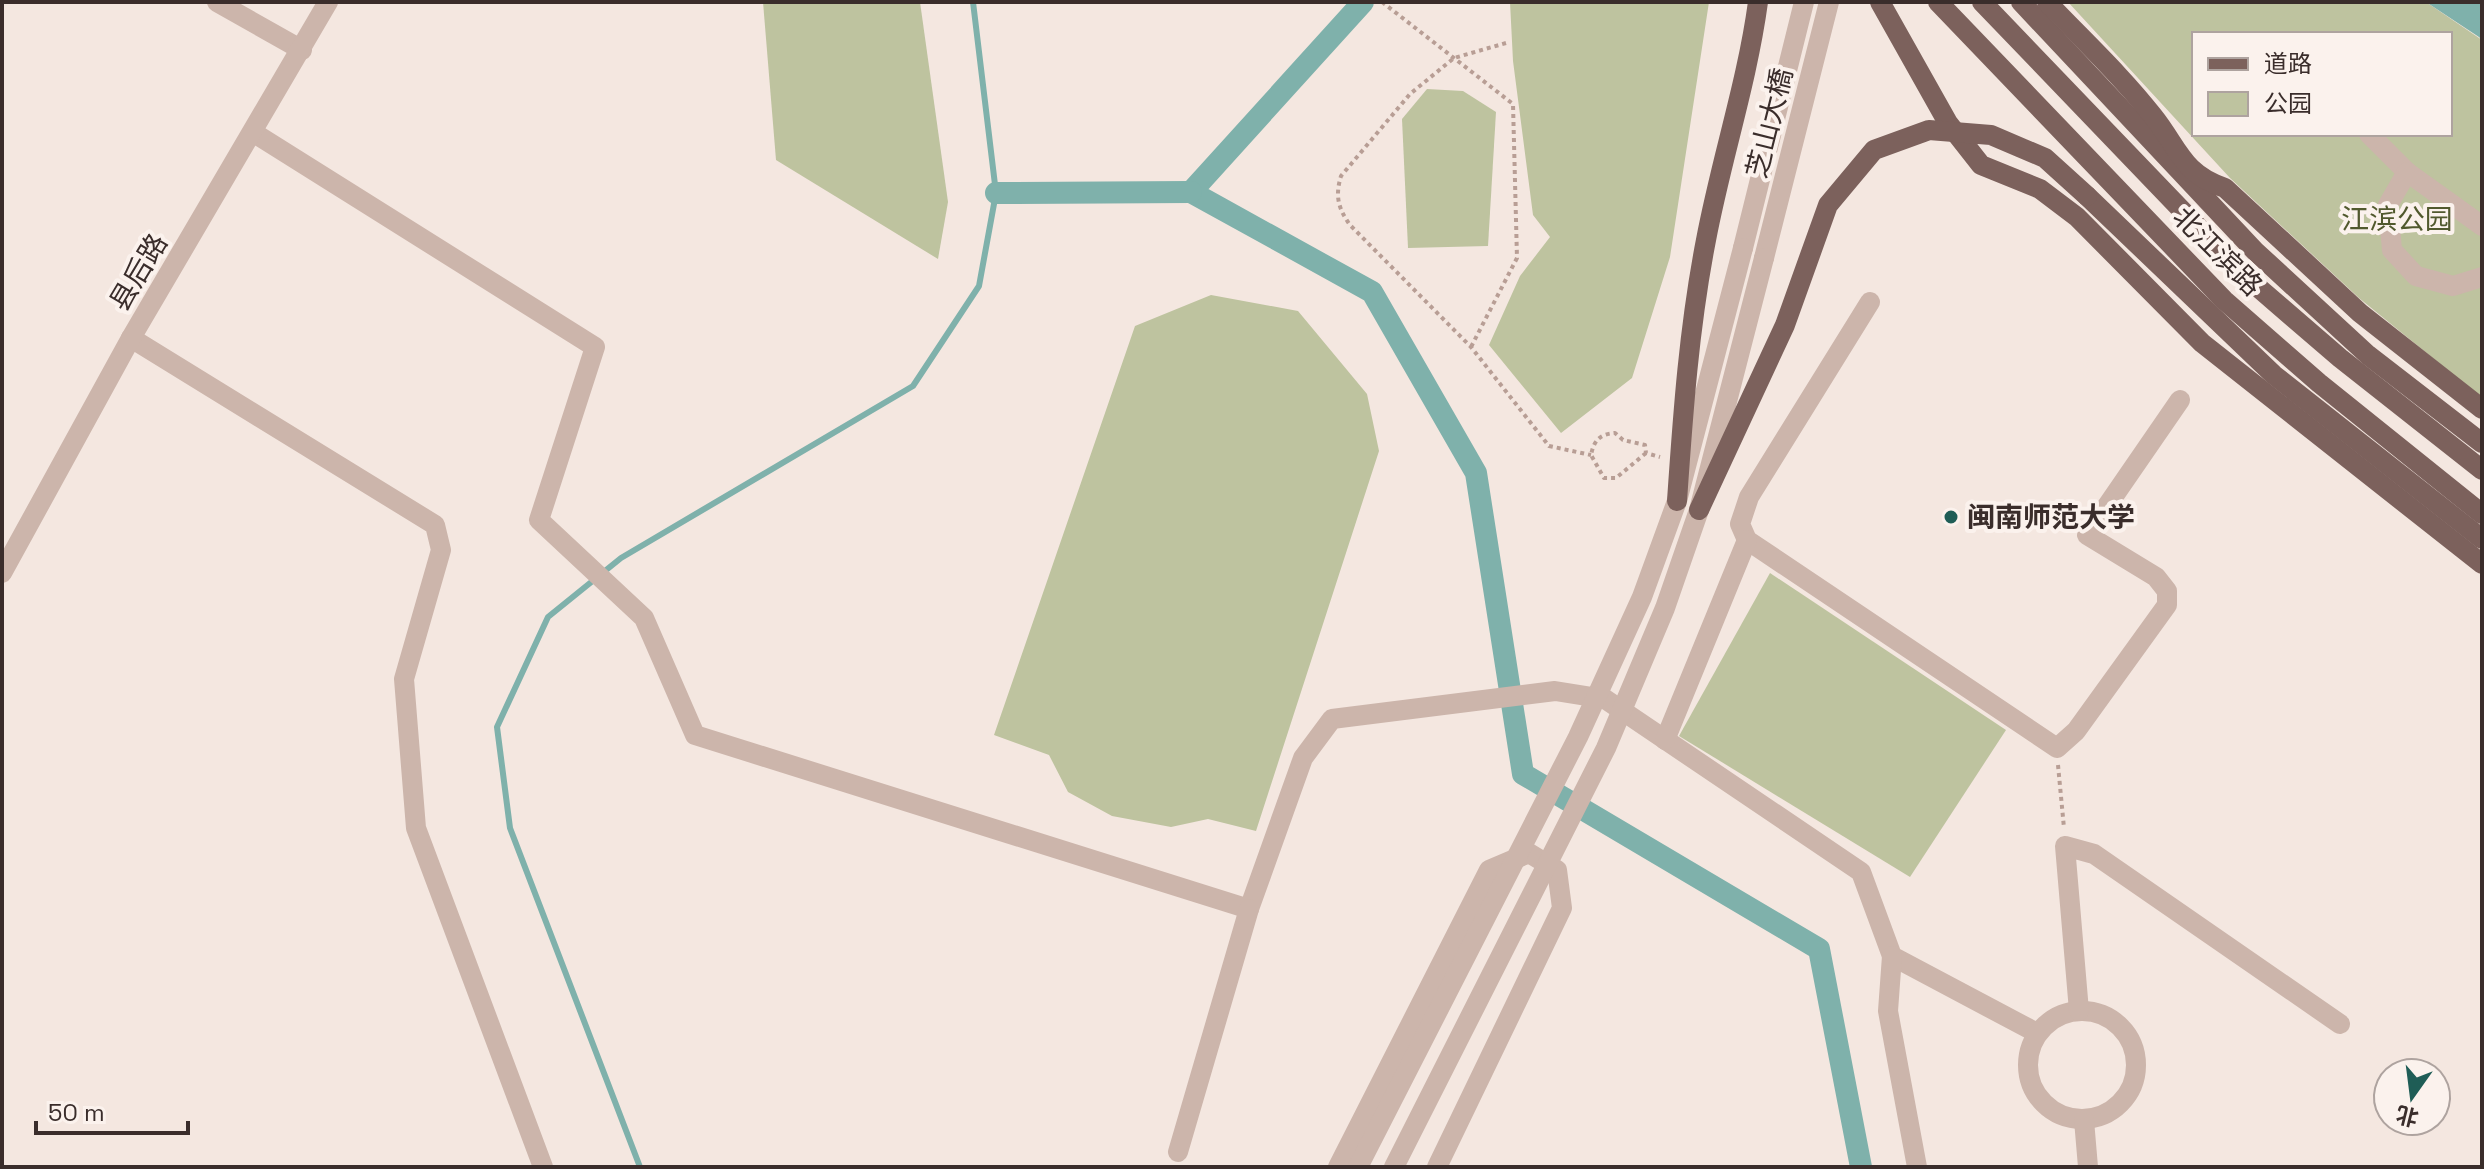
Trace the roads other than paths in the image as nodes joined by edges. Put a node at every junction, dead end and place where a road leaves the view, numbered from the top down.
1 (217, 2) edge
2 (328, 2) edge
3 (1758, 2) edge
4 (1804, 2) edge
5 (1829, 2) edge
6 (1880, 2) edge
7 (1938, 2) edge
8 (1982, 2) edge
9 (2021, 2) edge
10 (2047, 2) edge
11 (302, 50) junction
12 (254, 133) junction
13 (2371, 136) edge
14 (2407, 172) junction
15 (2482, 226) edge
16 (2482, 277) edge
17 (1870, 302) dead end
18 (131, 338) junction
19 (2180, 400) dead end
20 (2482, 409) edge
21 (2482, 443) edge
22 (2482, 470) edge
23 (1677, 501) junction
24 (1699, 510) junction
25 (2482, 514) edge
26 (2482, 539) edge
27 (1747, 540) junction
28 (2482, 564) edge
29 (2, 573) edge
30 (1665, 740) junction
31 (1249, 909) junction
32 (1892, 956) junction
33 (2079, 1011) junction
34 (2340, 1024) dead end
35 (2037, 1033) junction
36 (2084, 1120) junction
37 (1178, 1152) dead end
38 (543, 1167) edge
39 (1338, 1167) edge
40 (1358, 1167) edge
41 (1394, 1167) edge
42 (1437, 1167) edge
43 (1917, 1167) edge
44 (2088, 1167) edge

1 - 11 street
2 - 11 street, 县后路
3 - 23 main road, bridge
4 - 23 street, bridge
5 - 24 street, 芝山大橋, bridge
6 - 28 main road
7 - 25 main road, 北江滨路
8 - 22 main road, 北江滨路
9 - 21 main road
10 - 20 main road
11 - 12 street, 县后路
12 - 18 street, 县后路
12 - 31 street
13 - 14 street
14 - 15 street
14 - 16 street
17 - 27 street
18 - 29 street, 县后路
18 - 38 street
19 - 27 street
23 - 40 street, bridge
24 - 26 main road, bridge
24 - 41 street, 芝山大橋, bridge
27 - 30 street
30 - 31 street
30 - 32 street
31 - 37 street
32 - 35 street
32 - 43 street
33 - 34 street
33 - 35 street
33 - 36 street
35 - 36 street
36 - 44 street
39 - 42 street

